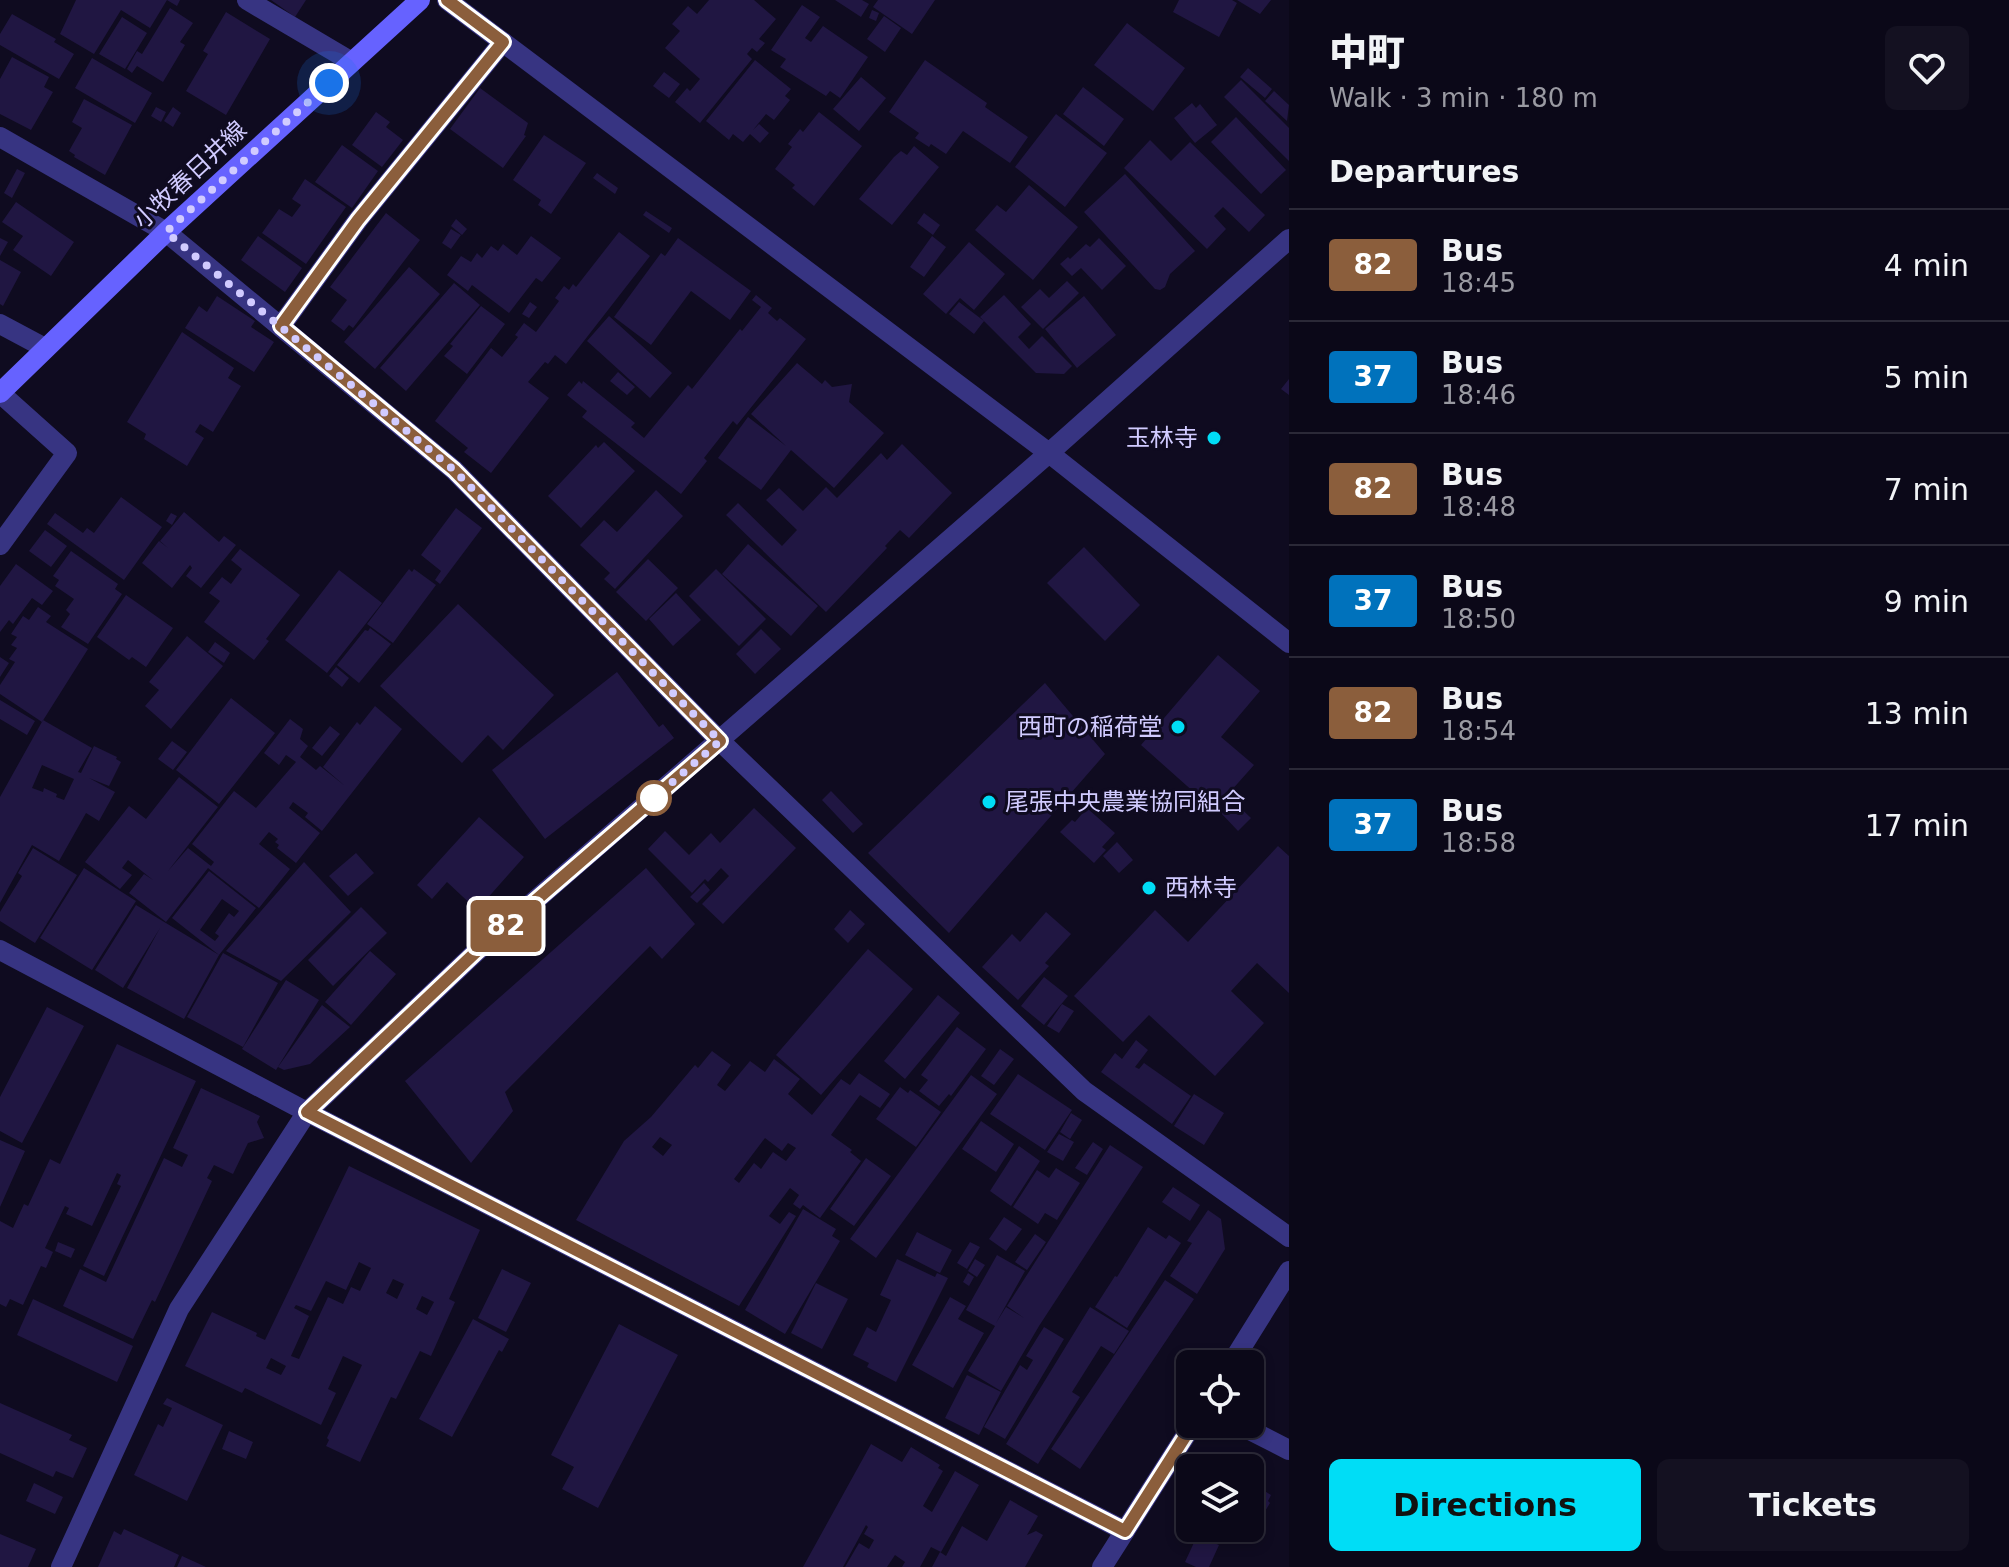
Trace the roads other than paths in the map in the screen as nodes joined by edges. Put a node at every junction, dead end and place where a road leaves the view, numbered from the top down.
1 (247, 0) edge
2 (420, 0) edge
3 (447, 0) edge
4 (503, 42) junction
5 (352, 62) junction
6 (0, 137) edge
7 (166, 232) junction
8 (1289, 239) edge
9 (0, 324) edge
10 (281, 326) junction
11 (45, 348) junction
12 (0, 393) edge
13 (1049, 453) junction
14 (0, 545) edge
15 (1289, 643) edge
16 (720, 741) junction
17 (0, 950) edge
18 (307, 1112) junction
19 (1289, 1237) edge
20 (1289, 1271) edge
21 (1240, 1350) edge
22 (1264, 1437) edge
23 (1184, 1438) edge
24 (1289, 1450) edge
25 (1125, 1531) junction
26 (61, 1567) edge
27 (1102, 1567) edge

1 - 5 street
2 - 5 main road, 小牧春日井線
3 - 4 street
4 - 10 street
4 - 13 street
5 - 7 main road, 小牧春日井線
6 - 7 street
7 - 10 street
7 - 11 main road, 小牧春日井線
8 - 13 street
9 - 11 street
10 - 16 street
11 - 12 main road, 小牧春日井線
12 - 14 street
13 - 15 street
13 - 16 street
16 - 18 street
16 - 19 street
17 - 18 street
18 - 25 street
18 - 26 street
20 - 21 street
22 - 24 street
23 - 25 street
25 - 27 street

